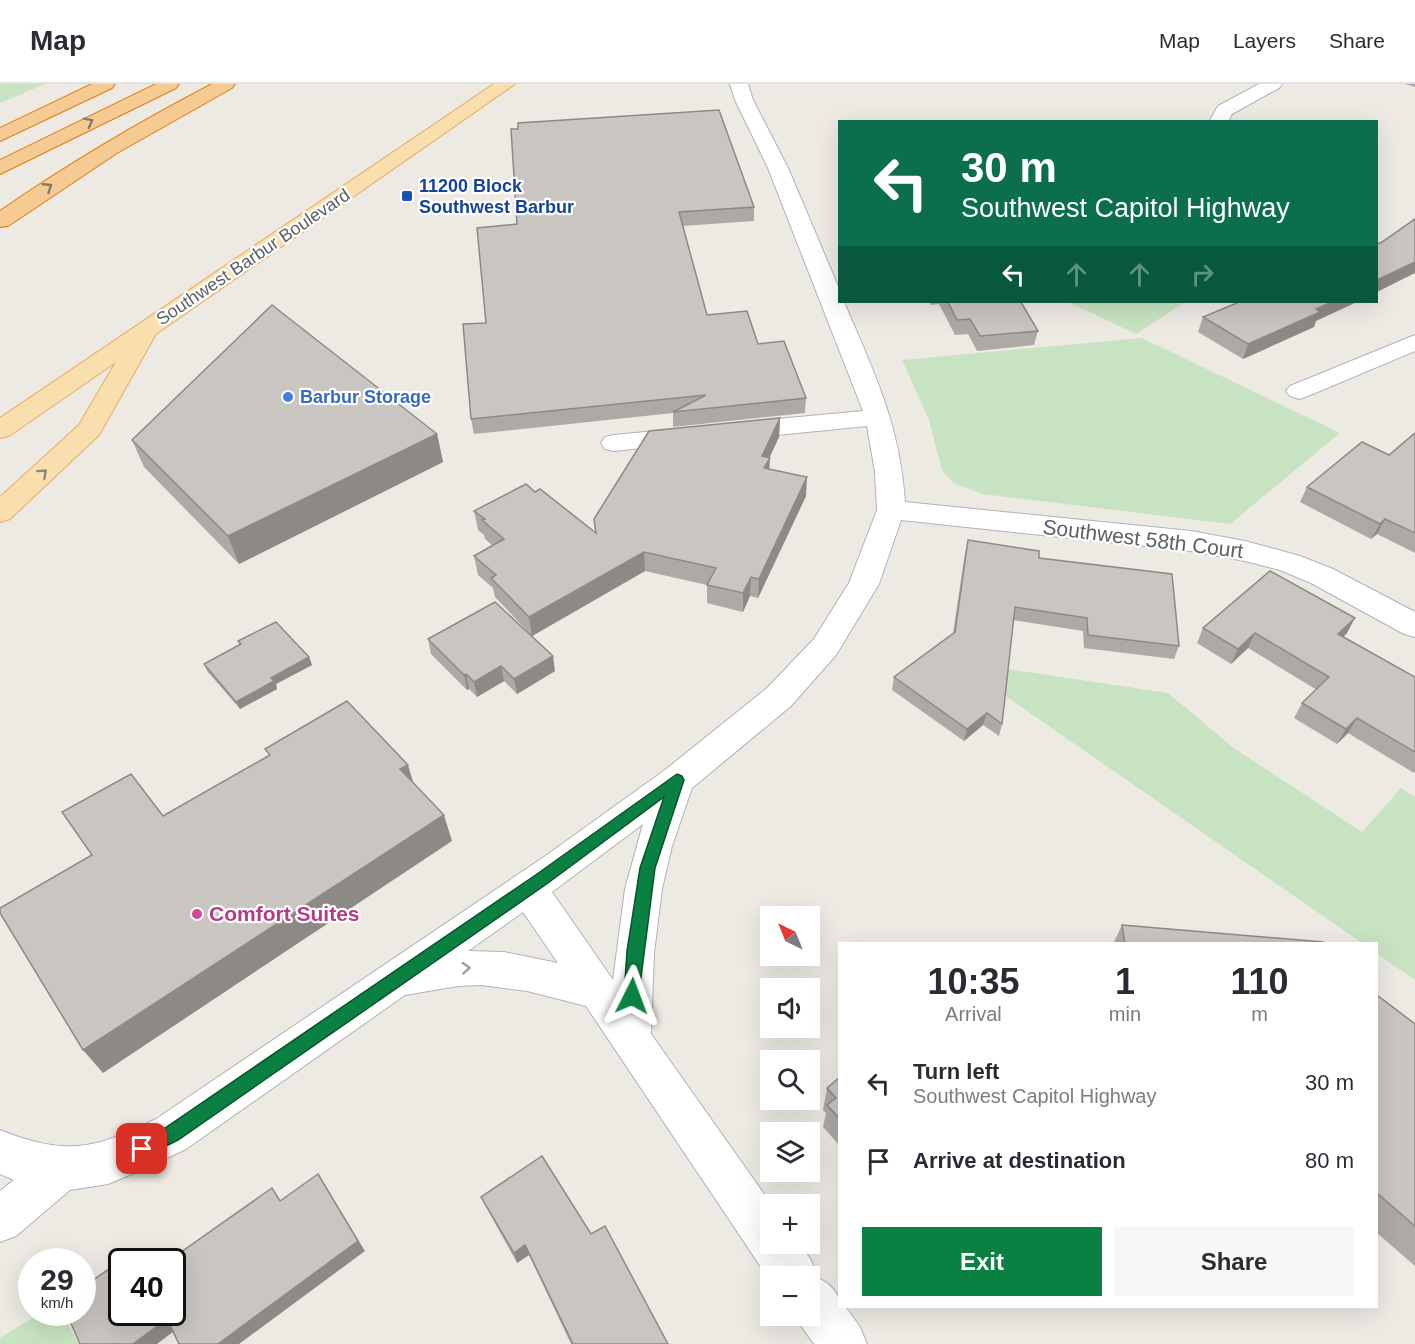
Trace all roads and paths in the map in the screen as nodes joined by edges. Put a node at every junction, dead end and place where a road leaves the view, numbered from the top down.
1 (106, 84) edge
2 (171, 84) edge
3 (226, 84) edge
4 (506, 84) edge
5 (739, 84) edge
6 (1273, 84) edge
7 (54, 107) junction
8 (1219, 120) edge
9 (0, 124) edge
10 (0, 135) edge
11 (0, 168) edge
12 (0, 221) edge
13 (148, 328) junction
14 (1415, 342) edge
15 (1299, 391) dead end
16 (878, 417) junction
17 (0, 430) edge
18 (614, 443) dead end
19 (891, 510) junction
20 (0, 513) edge
21 (1415, 626) edge
22 (677, 780) junction
23 (528, 888) junction
24 (388, 983) junction
25 (599, 992) junction
26 (631, 1038) junction
27 (0, 1151) edge
28 (60, 1170) junction
29 (0, 1220) edge
30 (760, 1227) edge
31 (820, 1312) edge
32 (843, 1344) edge

1 - 7 highway
11 -> 2 highway
12 -> 3 highway
4 - 13 main road, Southwest Barbur Boulevard
5 - 16 street
6 - 8 street
7 - 9 highway
7 - 10 highway
13 - 17 main road, Southwest Barbur Boulevard
20 -> 13 main road
14 - 15 street
16 - 18 street
16 - 19 street
19 - 21 street, Southwest 58th Court
19 - 22 street
22 - 23 street
22 - 26 street
23 - 24 street
23 - 25 street
24 -> 25 street
24 - 28 street
25 - 26 street
26 - 30 street
27 - 28 street
28 - 29 street
31 - 32 street

